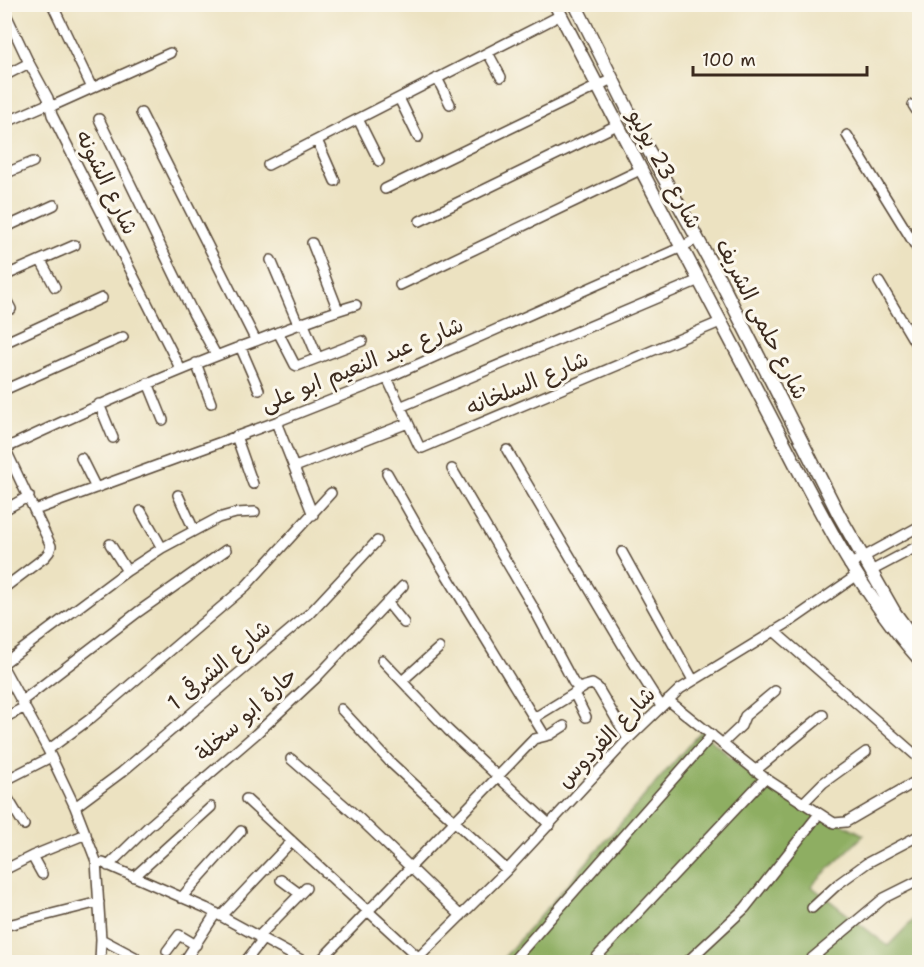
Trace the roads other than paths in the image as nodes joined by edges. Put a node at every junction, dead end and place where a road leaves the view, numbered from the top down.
1 (52, 4) edge
2 (575, 4) edge
3 (558, 10) edge
4 (6, 17) edge
5 (170, 53) dead end
6 (488, 53) junction
7 (29, 63) junction
8 (4, 76) edge
9 (501, 77) dead end
10 (437, 78) junction
11 (612, 79) junction
12 (598, 86) junction
13 (92, 88) junction
14 (399, 98) junction
15 (450, 104) dead end
16 (50, 105) junction
17 (913, 105) dead end
18 (141, 113) dead end
19 (920, 116) edge
20 (99, 119) dead end
21 (358, 119) junction
22 (4, 123) edge
23 (618, 125) junction
24 (847, 135) dead end
25 (418, 137) dead end
26 (317, 140) junction
27 (379, 161) dead end
28 (33, 162) dead end
29 (268, 165) dead end
30 (640, 170) junction
31 (4, 174) edge
32 (335, 181) dead end
33 (385, 189) dead end
34 (54, 205) dead end
35 (420, 221) dead end
36 (4, 228) edge
37 (698, 238) junction
38 (312, 243) dead end
39 (75, 245) dead end
40 (682, 247) junction
41 (920, 253) edge
42 (271, 260) dead end
43 (41, 261) junction
44 (4, 276) edge
45 (699, 280) junction
46 (879, 282) dead end
47 (400, 285) dead end
48 (55, 288) dead end
49 (4, 296) edge
50 (102, 298) dead end
51 (356, 305) dead end
52 (11, 309) dead end
53 (338, 310) junction
54 (720, 322) junction
55 (300, 323) junction
56 (278, 332) junction
57 (123, 338) dead end
58 (256, 340) junction
59 (362, 341) dead end
60 (4, 343) edge
61 (240, 346) junction
62 (920, 351) edge
63 (216, 355) junction
64 (318, 358) junction
65 (196, 363) junction
66 (181, 370) junction
67 (387, 378) junction
68 (148, 383) junction
69 (4, 390) edge
70 (259, 390) dead end
71 (211, 403) dead end
72 (99, 404) junction
73 (400, 406) junction
74 (163, 420) dead end
75 (276, 422) junction
76 (408, 423) junction
77 (236, 436) junction
78 (113, 438) dead end
79 (5, 447) edge
80 (507, 450) dead end
81 (81, 458) dead end
82 (295, 467) junction
83 (452, 469) dead end
84 (387, 473) dead end
85 (253, 484) dead end
86 (96, 488) junction
87 (332, 493) dead end
88 (178, 495) dead end
89 (28, 496) junction
90 (4, 510) edge
91 (35, 510) junction
92 (141, 511) dead end
93 (255, 512) dead end
94 (313, 515) junction
95 (920, 525) edge
96 (194, 530) junction
97 (376, 541) dead end
98 (110, 544) dead end
99 (920, 544) edge
100 (162, 548) junction
101 (226, 550) dead end
102 (622, 552) dead end
103 (863, 558) junction
104 (127, 571) junction
105 (853, 571) junction
106 (871, 571) junction
107 (878, 584) junction
108 (403, 586) dead end
109 (4, 588) edge
110 (866, 592) junction
111 (387, 602) junction
112 (404, 623) dead end
113 (774, 631) junction
114 (920, 647) edge
115 (439, 648) dead end
116 (382, 660) dead end
117 (920, 660) edge
118 (4, 663) edge
119 (4, 669) edge
120 (693, 680) junction
121 (402, 681) junction
122 (583, 688) junction
123 (775, 691) dead end
124 (574, 693) junction
125 (665, 703) junction
126 (23, 704) junction
127 (341, 710) dead end
128 (823, 715) dead end
129 (586, 717) dead end
130 (4, 718) edge
131 (534, 718) junction
132 (564, 726) dead end
133 (712, 735) junction
134 (545, 736) junction
135 (628, 739) junction
136 (722, 744) junction
137 (866, 752) dead end
138 (49, 754) junction
139 (291, 759) dead end
140 (920, 759) edge
141 (755, 771) junction
142 (497, 777) junction
143 (765, 778) junction
144 (920, 779) edge
145 (4, 782) edge
146 (4, 792) edge
147 (246, 799) dead end
148 (802, 803) junction
149 (75, 807) junction
150 (211, 807) dead end
151 (819, 814) junction
152 (454, 822) junction
153 (24, 825) dead end
154 (550, 825) junction
155 (241, 831) dead end
156 (86, 834) junction
157 (920, 835) edge
158 (292, 842) junction
159 (32, 856) junction
160 (96, 861) junction
161 (108, 866) junction
162 (411, 867) junction
163 (4, 870) edge
164 (507, 870) junction
165 (42, 874) dead end
166 (134, 877) junction
167 (281, 880) dead end
168 (920, 880) edge
169 (181, 898) junction
170 (99, 902) junction
171 (812, 908) dead end
172 (367, 911) junction
173 (219, 915) junction
174 (461, 916) junction
175 (4, 926) edge
176 (261, 938) junction
177 (101, 939) junction
178 (196, 945) junction
179 (167, 951) dead end
180 (135, 957) dead end
181 (812, 958) dead end
182 (417, 960) edge
183 (100, 963) edge
184 (184, 963) edge
185 (245, 963) edge
186 (305, 963) edge
187 (319, 963) edge
188 (512, 963) edge
189 (592, 963) edge
190 (687, 963) edge

1 - 13 street
2 - 11 street, شارع حلمى الشريف
3 - 6 street
3 - 12 street, شارع 23 يوليو
4 - 7 street, شارع الشونه
5 - 13 street
6 - 9 street
6 - 10 street
7 - 8 street
7 - 16 street, شارع الشونه
10 - 14 street
10 - 15 street
11 - 12 street
11 - 37 street, شارع حلمى الشريف
12 - 23 street, شارع 23 يوليو
12 - 33 street
13 - 16 street
14 - 21 street
14 - 25 street
16 - 22 street
16 - 66 street, شارع الشونه
17 - 19 street
18 - 58 street
20 - 63 street
21 - 26 street
21 - 27 street
23 - 30 street, شارع 23 يوليو
23 - 35 street
24 - 41 street
26 - 29 street
26 - 32 street
28 - 31 street
30 - 40 street, شارع 23 يوليو
30 - 47 street
34 - 36 street
37 - 40 street, شارع عبد النعيم ابو على
37 - 103 street, شارع حلمى الشريف
38 - 53 street
39 - 43 street
40 - 45 street, شارع 23 يوليو
40 - 67 street, شارع عبد النعيم ابو على
42 - 55 street
43 - 44 street
43 - 48 street
45 - 54 street, شارع 23 يوليو
45 - 73 street
46 - 62 street
49 - 52 street
50 - 60 street
51 - 53 street
53 - 55 street
54 - 76 street, شارع السلخانه
54 - 105 street, شارع 23 يوليو
55 - 56 street
55 - 64 street
56 - 58 street
56 - 64 street
57 - 69 street
58 - 61 street
59 - 64 street
61 - 63 street
61 - 70 street
63 - 65 street
65 - 66 street
65 - 71 street
66 - 68 street
67 - 73 street, شارع السلخانه
67 - 75 street, شارع عبد النعيم ابو على
68 - 72 street
68 - 74 street
72 - 78 street
72 - 79 street
73 - 76 street, شارع السلخانه
75 - 77 street, شارع عبد النعيم ابو على
75 - 82 street
76 - 82 street
77 - 85 street
77 - 86 street, شارع عبد النعيم ابو على
79 - 89 street
80 - 125 street
81 - 86 street
82 - 94 street
83 - 122 street
84 - 131 street
86 - 91 street, شارع عبد النعيم ابو على
87 - 94 street
88 - 96 street
89 - 90 street
89 - 91 street
91 - 109 street
92 - 100 street
93 - 96 street
94 - 138 street
95 - 103 street, شارع الفردوس
96 - 100 street
97 - 149 street, شارع الشرقى 1
98 - 104 street
99 - 106 street
100 - 104 street
101 - 126 street
102 - 120 street
103 - 105 street, شارع الفردوس
103 - 106 street, شارع حلمى الشريف
104 - 118 street
105 - 110 street
105 - 113 street, شارع الفردوس
106 - 107 street, شارع حلمى الشريف
107 - 110 street
107 - 114 street, شارع حلمى الشريف
108 - 111 street, حارة ابو سخلة
110 - 117 street
111 - 112 street
111 - 161 street, حارة ابو سخلة
113 - 120 street, شارع الفردوس
113 - 140 street
115 - 121 street
116 - 121 street
119 - 126 street
120 - 125 street, شارع الفردوس
121 - 142 street
122 - 124 street
122 - 135 street
123 - 136 street
124 - 129 street
124 - 131 street
125 - 133 street
125 - 135 street, شارع الفردوس
126 - 130 street
126 - 138 street
127 - 152 street
128 - 141 street
131 - 134 street
132 - 134 street
133 - 136 street
133 - 188 street
134 - 142 street
135 - 154 street, شارع الفردوس
136 - 141 street
137 - 148 street
138 - 145 street
138 - 149 street
139 - 162 street
141 - 143 street
142 - 152 street
142 - 154 street
143 - 148 street
143 - 189 street
144 - 151 street
146 - 153 street
147 - 158 street
148 - 151 street
149 - 156 street
150 - 166 street
151 - 190 street
152 - 162 street
152 - 164 street
154 - 164 street, شارع الفردوس
155 - 169 street
156 - 159 street
156 - 160 street
157 - 171 street
158 - 172 street
158 - 173 street
159 - 163 street
159 - 165 street
160 - 161 street
160 - 170 street
161 - 166 street
162 - 172 street
162 - 174 street
164 - 174 street, شارع الفردوس
166 - 169 street
167 - 176 street
168 - 181 street
169 - 173 street
170 - 175 street
170 - 177 street
172 - 182 street
172 - 187 street
173 - 176 street
173 - 178 street
174 - 182 street, شارع الفردوس
176 - 185 street
176 - 186 street
177 - 180 street
177 - 183 street
178 - 179 street
178 - 184 street

